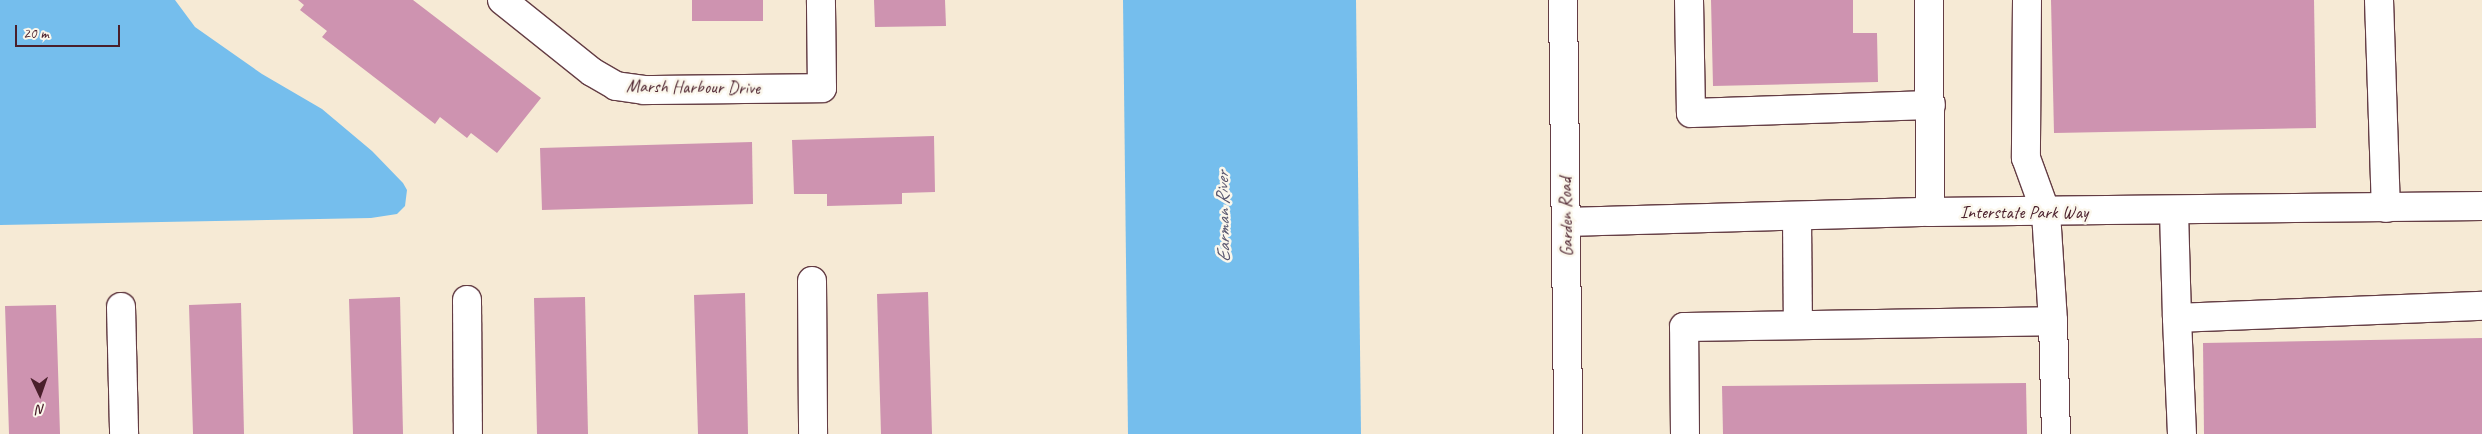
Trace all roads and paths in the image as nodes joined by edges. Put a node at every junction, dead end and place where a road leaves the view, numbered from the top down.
1 (502, 0) edge
2 (821, 0) edge
3 (1564, 0) edge
4 (1689, 0) edge
5 (1929, 0) edge
6 (2027, 0) edge
7 (2379, 0) edge
8 (1931, 105) junction
9 (2482, 206) edge
10 (2386, 208) junction
11 (2174, 211) junction
12 (1930, 212) junction
13 (2046, 213) junction
14 (1798, 218) junction
15 (1566, 222) junction
16 (812, 281) dead end
17 (467, 300) dead end
18 (2482, 306) edge
19 (121, 307) dead end
20 (2177, 318) junction
21 (2053, 321) junction
22 (1798, 324) junction
23 (124, 434) edge
24 (468, 434) edge
25 (813, 434) edge
26 (1568, 434) edge
27 (1685, 434) edge
28 (2056, 434) edge
29 (2182, 434) edge

1 - 2 street, Marsh Harbour Drive
3 - 15 street, Garden Road
4 - 8 street
5 - 8 street
6 - 13 street
7 - 10 street
8 - 12 street
9 - 10 street, Interstate Park Way
10 - 11 street, Interstate Park Way
11 - 13 street, Interstate Park Way
11 - 20 street
12 - 13 street, Interstate Park Way
12 - 14 street, Interstate Park Way
13 - 21 street
14 - 15 street, Interstate Park Way
14 - 22 street
15 - 26 street, Garden Road
16 - 25 street
17 - 24 street
18 - 20 street
19 - 23 street
20 - 29 street
21 - 22 street
21 - 28 street
22 - 27 street

